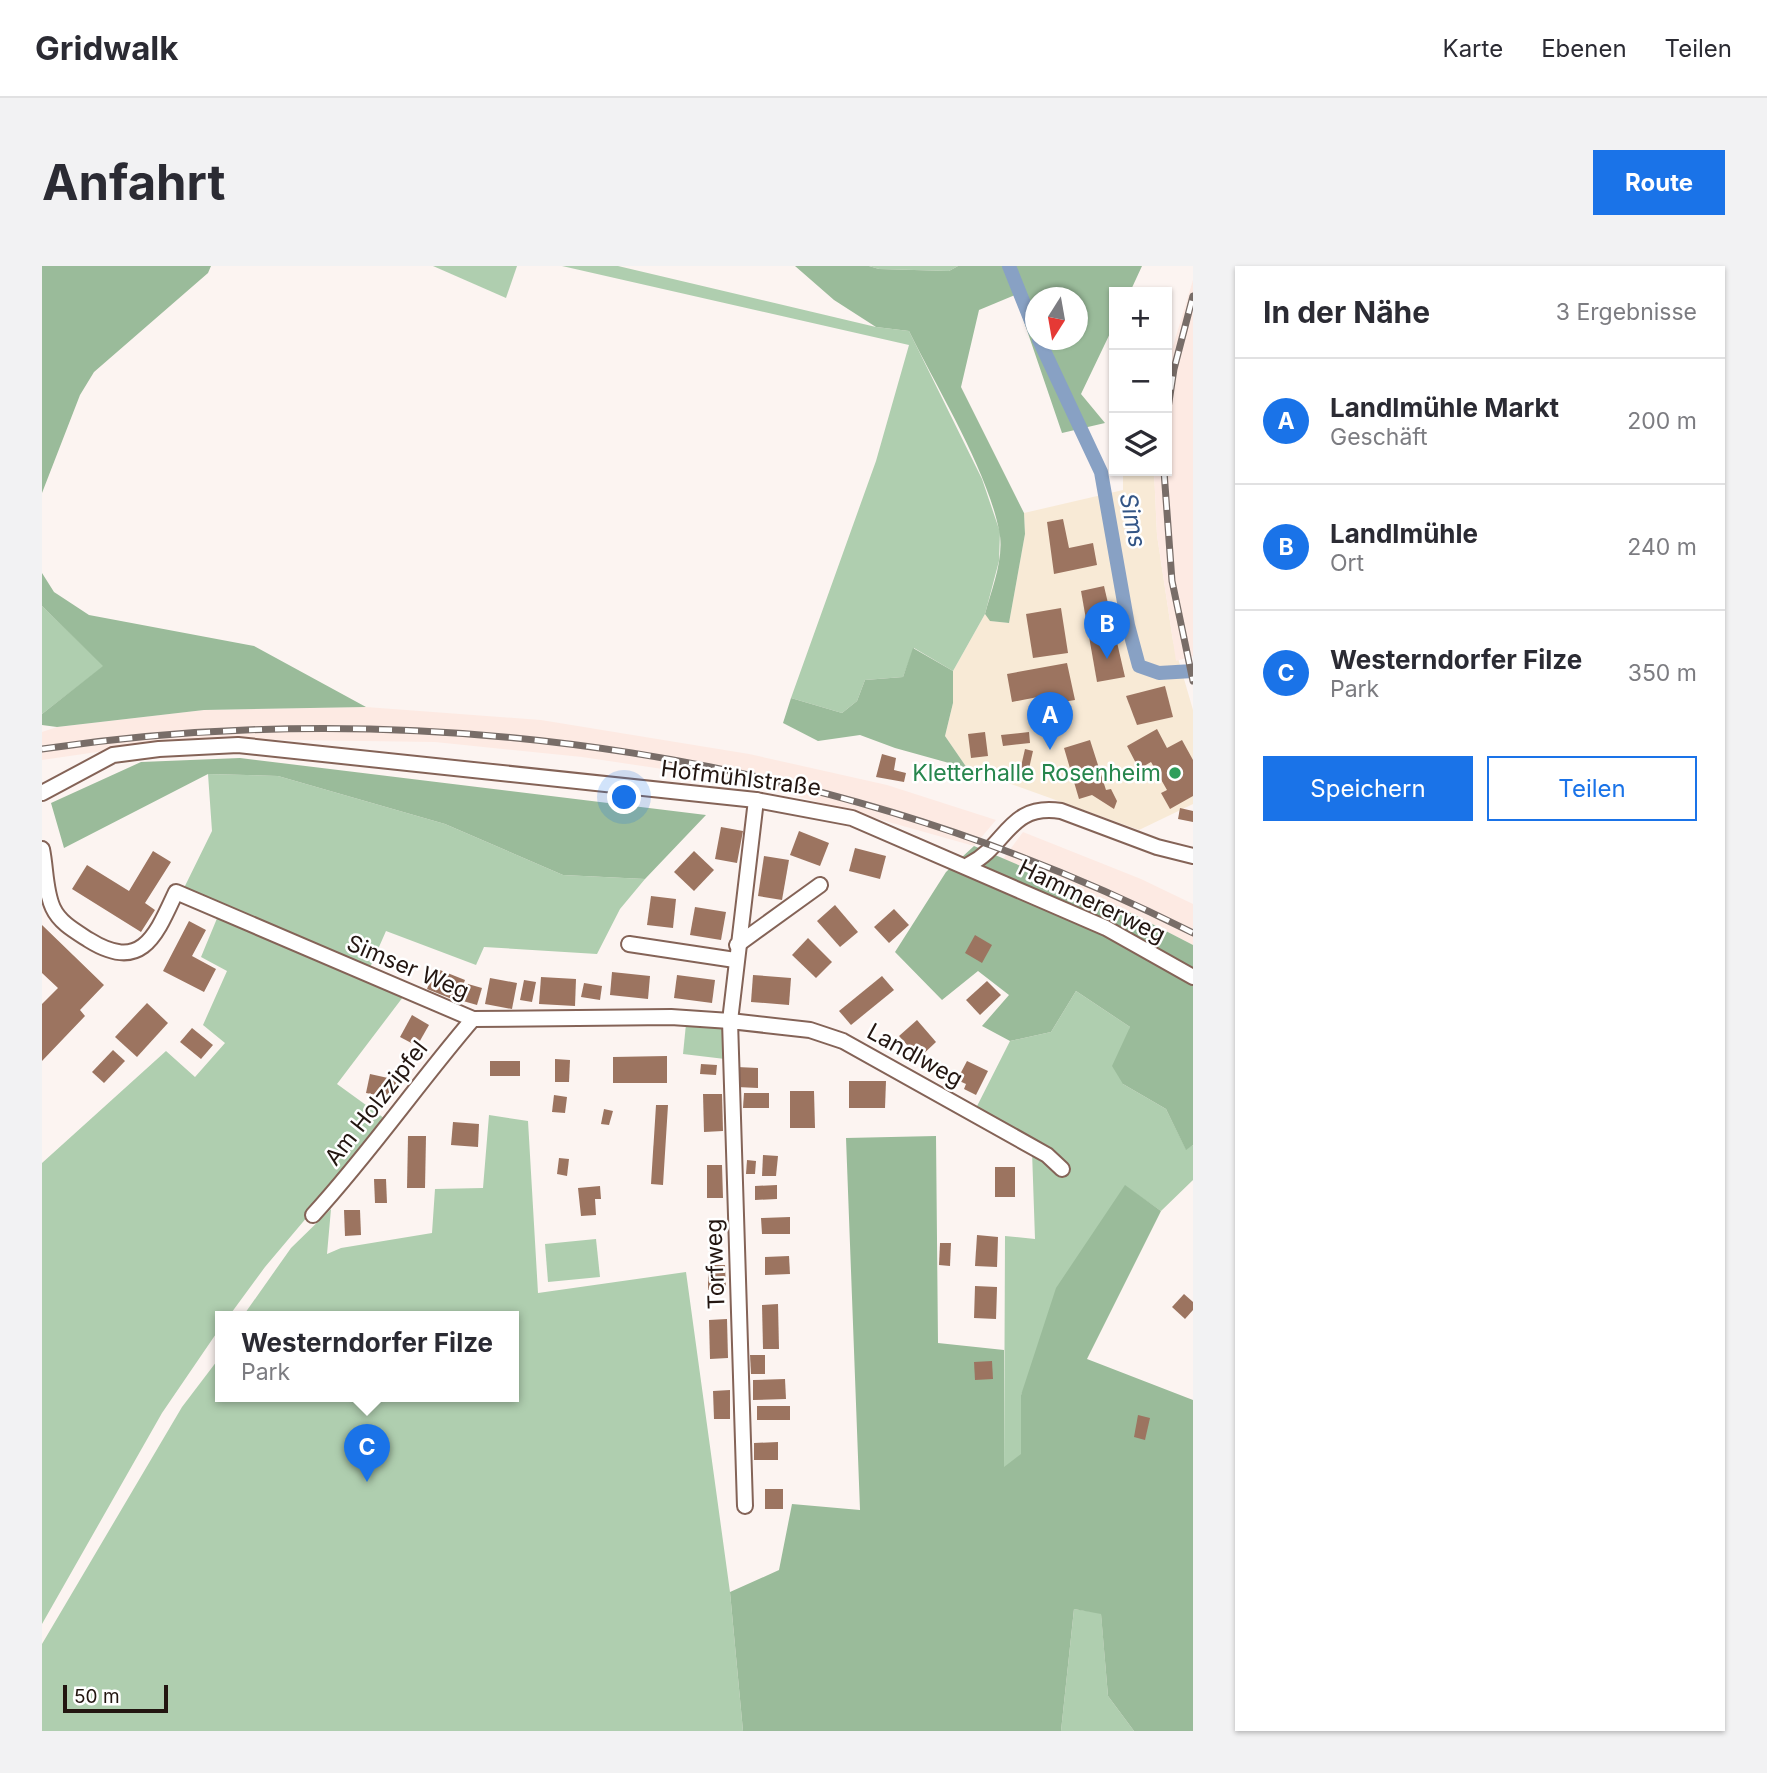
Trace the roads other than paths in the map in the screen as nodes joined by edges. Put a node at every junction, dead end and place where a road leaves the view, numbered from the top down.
1 (42, 793) edge
2 (756, 800) junction
3 (42, 849) edge
4 (1193, 856) edge
5 (970, 869) junction
6 (820, 885) dead end
7 (629, 944) dead end
8 (736, 953) junction
9 (1193, 977) edge
10 (473, 1019) junction
11 (730, 1021) junction
12 (1062, 1169) dead end
13 (313, 1215) dead end
14 (746, 1506) dead end

1 - 2 street, Hofmühlstraße
2 - 5 street, Hofmühlstraße
2 - 8 street
3 - 10 street, Simser Weg
4 - 5 street
5 - 9 street, Hammererweg
6 - 8 street
7 - 8 street
8 - 11 street
10 - 11 street, Simser Weg
10 - 13 street, Am Holzzipfel
11 - 12 street, Landlweg
11 - 14 street, Torfweg

